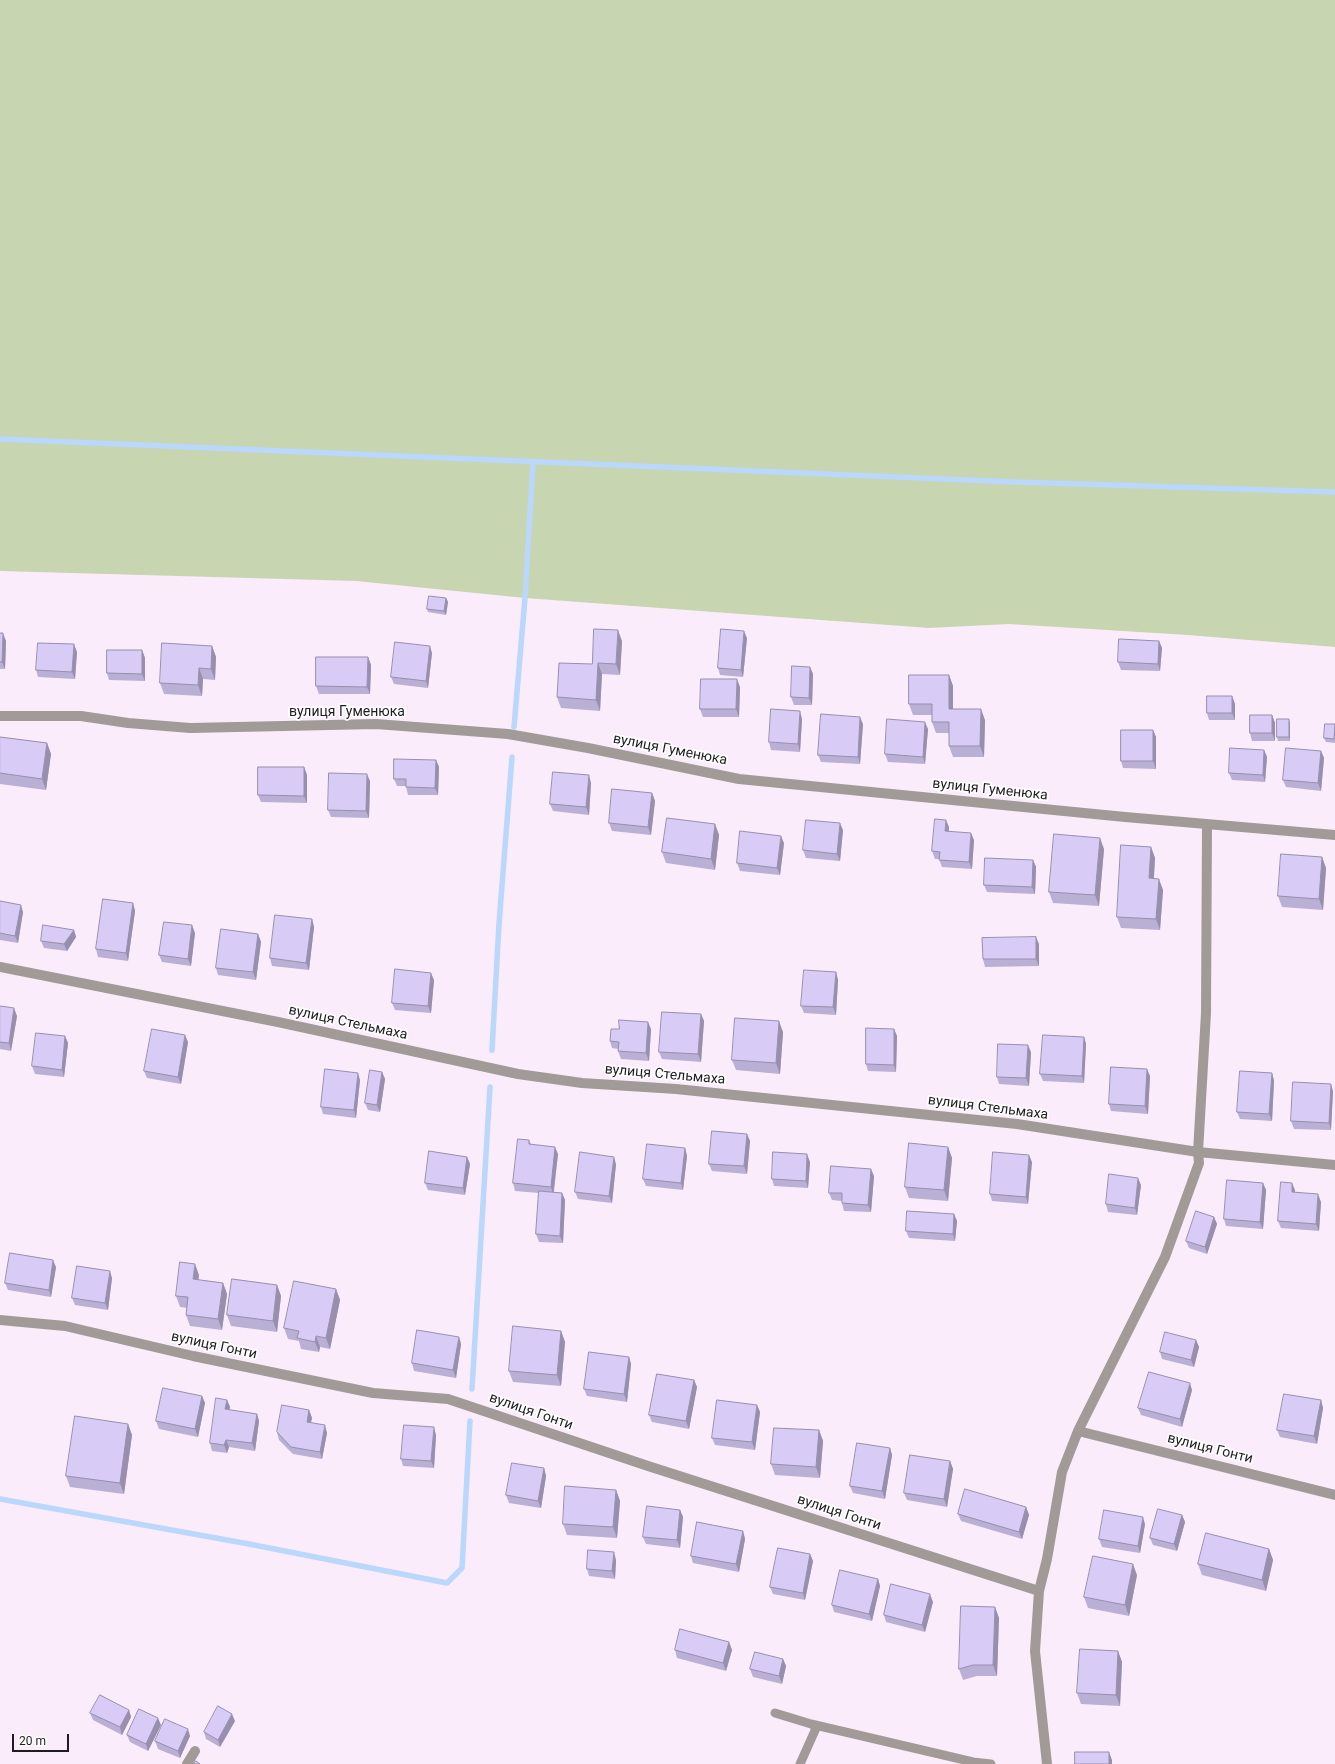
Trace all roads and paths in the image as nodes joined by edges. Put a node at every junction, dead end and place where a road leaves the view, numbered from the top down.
1 (0, 716) edge
2 (1207, 825) junction
3 (1335, 836) edge
4 (0, 967) edge
5 (1198, 1152) junction
6 (1335, 1165) edge
7 (0, 1320) edge
8 (1078, 1432) junction
9 (1335, 1495) edge
10 (1039, 1591) junction
11 (775, 1713) dead end
12 (817, 1726) junction
13 (195, 1752) dead end
14 (187, 1764) edge
15 (800, 1764) edge
16 (992, 1764) edge
17 (1047, 1764) edge

1 - 2 street, вулиця Гуменюка
2 - 3 street, вулиця Гуменюка
2 - 5 street
4 - 5 street, вулиця Стельмаха
5 - 6 street, вулиця Стельмаха
5 - 8 street
7 - 10 street, вулиця Гонти
8 - 9 street, вулиця Гонти
8 - 10 street
10 - 17 street
11 - 12 lane
12 - 15 lane
12 - 16 lane
13 - 14 street

